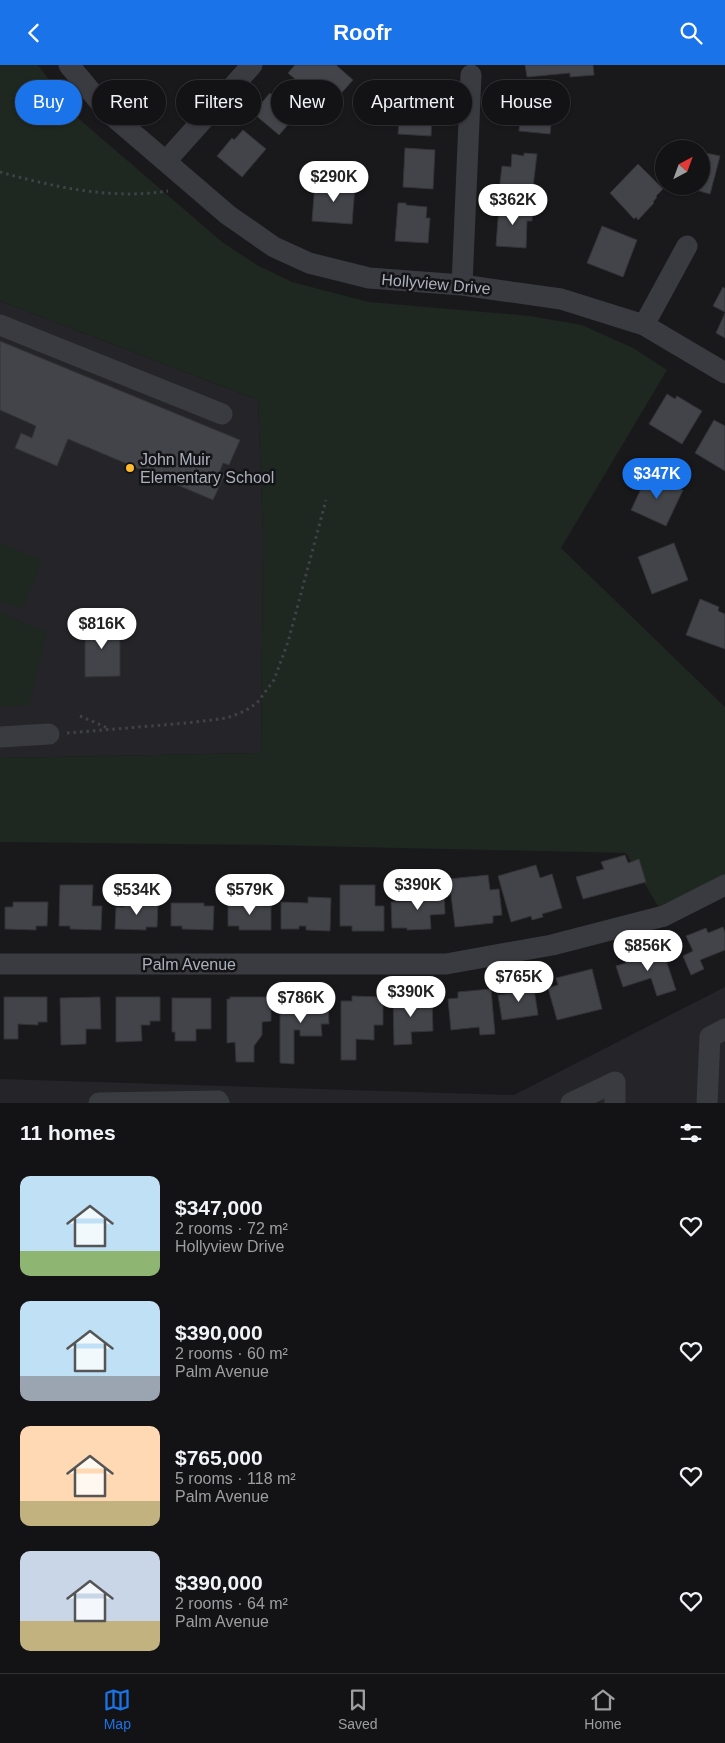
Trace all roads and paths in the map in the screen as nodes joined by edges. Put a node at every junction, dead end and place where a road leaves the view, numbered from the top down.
1 (69, 65) edge
2 (252, 65) edge
3 (471, 75) dead end
4 (166, 161) junction
5 (0, 172) edge
6 (168, 191) dead end
7 (687, 246) dead end
8 (462, 285) junction
9 (0, 325) edge
10 (644, 325) junction
11 (725, 373) edge
12 (222, 414) dead end
13 (326, 500) dead end
14 (80, 717) dead end
15 (110, 729) junction
16 (49, 734) joint
17 (0, 737) edge
18 (725, 885) edge
19 (0, 964) edge
20 (725, 1029) edge
21 (99, 1103) edge
22 (219, 1103) edge
23 (572, 1103) edge
24 (615, 1103) edge
25 (707, 1103) edge

1 - 4 street, Hollyview Drive
2 - 4 street
3 - 8 street
4 - 8 street, Hollyview Drive
5 - 6 path
7 - 10 street
8 - 10 street, Hollyview Drive
9 - 12 street
10 - 11 street, Hollyview Drive
13 - 15 path
14 - 15 path
15 - 16 path
16 - 17 street
18 - 19 street, Palm Avenue
20 - 25 street
21 - 22 street
23 - 24 street

